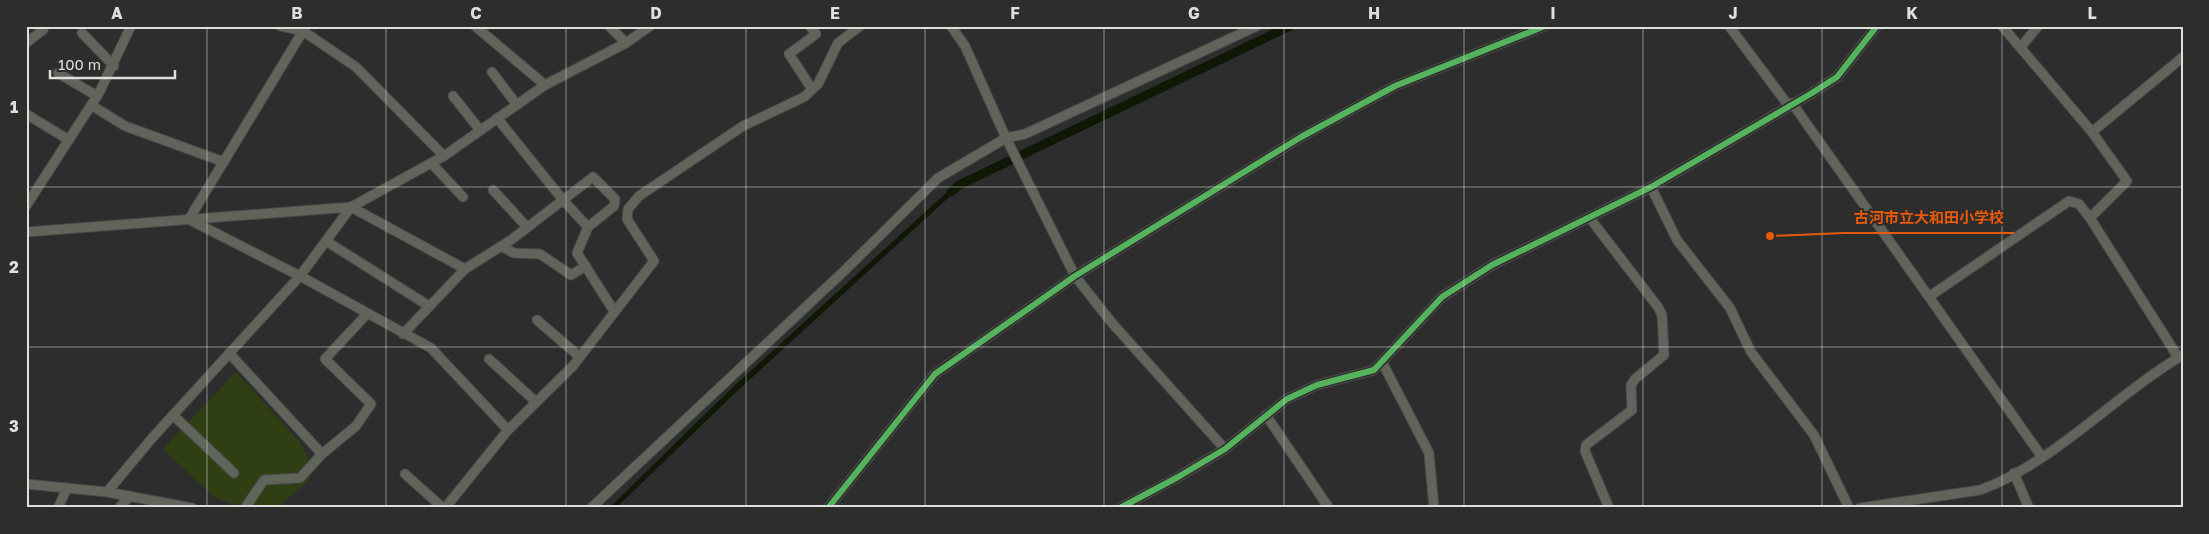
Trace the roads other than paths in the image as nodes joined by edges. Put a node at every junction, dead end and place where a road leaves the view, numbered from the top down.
1 (41, 26) edge
2 (132, 26) edge
3 (280, 26) edge
4 (475, 26) edge
5 (609, 26) edge
6 (650, 26) edge
7 (810, 26) edge
8 (860, 26) edge
9 (951, 26) edge
10 (1257, 26) edge
11 (1545, 26) edge
12 (1729, 26) edge
13 (1877, 26) edge
14 (2002, 26) edge
15 (2038, 26) edge
16 (304, 28) edge
17 (82, 33) dead end
18 (26, 43) edge
19 (626, 44) junction
20 (2021, 47) junction
21 (2183, 57) edge
22 (114, 66) junction
23 (492, 72) dead end
24 (58, 74) dead end
25 (545, 85) junction
26 (812, 89) junction
27 (97, 96) junction
28 (453, 96) dead end
29 (1790, 104) junction
30 (91, 105) junction
31 (517, 105) junction
32 (26, 114) edge
33 (497, 118) junction
34 (480, 130) junction
35 (2092, 132) junction
36 (1006, 138) junction
37 (69, 140) junction
38 (444, 156) junction
39 (224, 162) junction
40 (431, 163) junction
41 (1652, 187) junction
42 (493, 190) dead end
43 (463, 197) dead end
44 (563, 200) junction
45 (26, 206) edge
46 (351, 207) junction
47 (1589, 217) junction
48 (2090, 218) junction
49 (189, 219) junction
50 (588, 227) junction
51 (527, 228) junction
52 (26, 232) edge
53 (326, 241) junction
54 (501, 246) junction
55 (586, 266) junction
56 (465, 269) junction
57 (300, 276) junction
58 (1075, 276) junction
59 (1930, 296) junction
60 (429, 306) junction
61 (614, 311) junction
62 (367, 314) junction
63 (537, 320) dead end
64 (403, 334) junction
65 (230, 353) junction
66 (2181, 356) edge
67 (580, 357) junction
68 (489, 358) dead end
69 (1382, 362) junction
70 (536, 402) junction
71 (173, 415) junction
72 (1266, 415) junction
73 (508, 430) junction
74 (1225, 449) junction
75 (322, 454) junction
76 (2042, 457) junction
77 (2014, 473) junction
78 (234, 474) dead end
79 (405, 474) dead end
80 (26, 484) edge
81 (67, 488) junction
82 (108, 492) junction
83 (130, 496) junction
84 (167, 505) edge
85 (58, 508) edge
86 (119, 508) edge
87 (192, 508) edge
88 (245, 508) edge
89 (444, 508) edge
90 (591, 508) edge
91 (828, 508) edge
92 (1120, 508) edge
93 (1329, 508) edge
94 (1434, 508) edge
95 (1609, 508) edge
96 (1849, 508) edge
97 (1860, 508) edge
98 (2029, 508) edge

1 - 18 street
2 - 22 street
3 - 16 street
4 - 25 street
5 - 19 street
6 - 19 street
7 - 26 street
8 - 26 street
9 - 36 street
10 - 36 street
11 - 58 street
12 - 29 street
13 - 29 street
14 - 20 street
15 - 20 street
16 - 38 street
16 - 39 street
17 - 22 street
19 - 25 street
20 - 35 street
21 - 35 street
22 - 27 street
23 - 31 street
24 - 27 street
25 - 31 street
26 - 61 street
27 - 30 street
28 - 34 street
29 - 41 street
29 - 59 street
30 - 37 street
30 - 39 street
31 - 33 street
32 - 37 street
33 - 34 street
33 - 44 street
34 - 38 street
35 - 48 street
36 - 58 street
36 - 90 street
37 - 45 street
38 - 40 street
39 - 49 street
40 - 43 street
40 - 46 street
41 - 47 street
41 - 96 street
42 - 51 street
44 - 50 street
44 - 50 street
44 - 51 street
46 - 49 street
46 - 53 street
46 - 56 street
47 - 69 street
47 - 95 street
48 - 59 street
48 - 66 street
49 - 52 street
49 - 57 street
50 - 55 street
51 - 54 street
53 - 57 street
53 - 60 street
54 - 55 street
54 - 56 street
55 - 61 street
56 - 60 street
57 - 62 street
57 - 65 street
58 - 74 street
58 - 91 street
59 - 76 street
60 - 64 street
61 - 67 street
62 - 64 street
62 - 75 street
63 - 67 street
64 - 73 street
65 - 71 street
65 - 75 street
66 - 76 street
67 - 70 street
68 - 70 street
69 - 72 street
69 - 94 street
70 - 73 street
71 - 78 street
71 - 82 street
72 - 74 street
72 - 93 street
73 - 89 street
74 - 92 street
75 - 88 street
76 - 77 street
77 - 97 street
77 - 98 street
79 - 89 street
80 - 81 street
81 - 82 street
81 - 85 street
82 - 83 street
83 - 84 street
83 - 86 street
84 - 87 street

